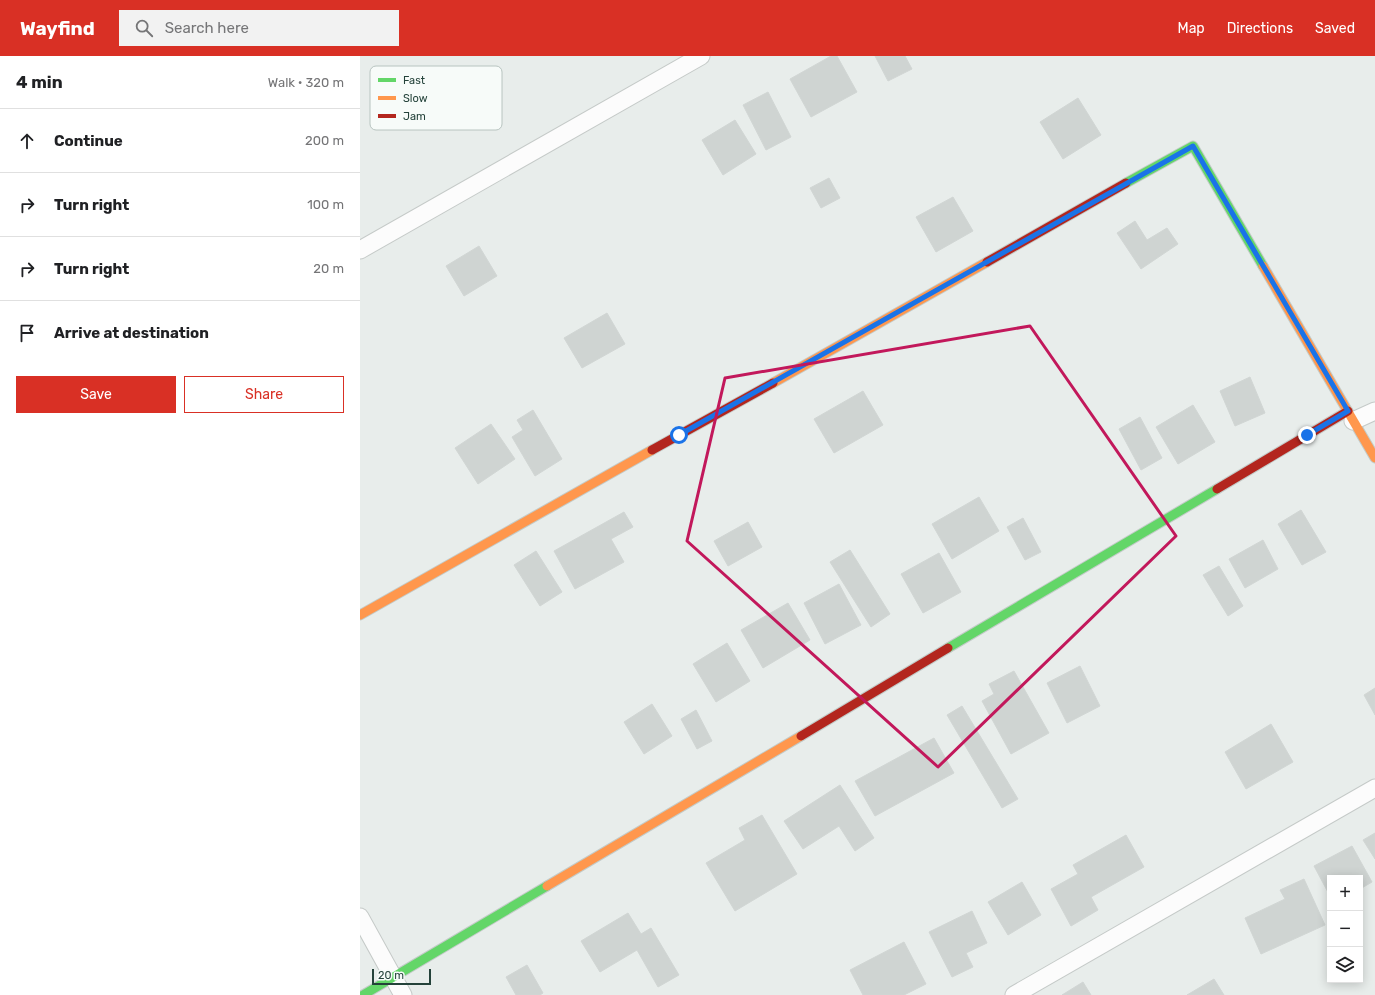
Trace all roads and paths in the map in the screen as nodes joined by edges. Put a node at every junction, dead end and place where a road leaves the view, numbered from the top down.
1 (700, 56) edge
2 (360, 250) edge
3 (1375, 411) edge
4 (1350, 416) junction
5 (1375, 458) edge
6 (360, 615) edge
7 (1375, 788) edge
8 (360, 917) edge
9 (393, 977) junction
10 (363, 995) edge
11 (403, 995) edge
12 (1014, 995) edge

1 - 2 street
3 - 4 street
4 - 5 street
4 - 6 street
4 - 9 street
7 - 12 street
8 - 9 street
9 - 10 street
9 - 11 street

